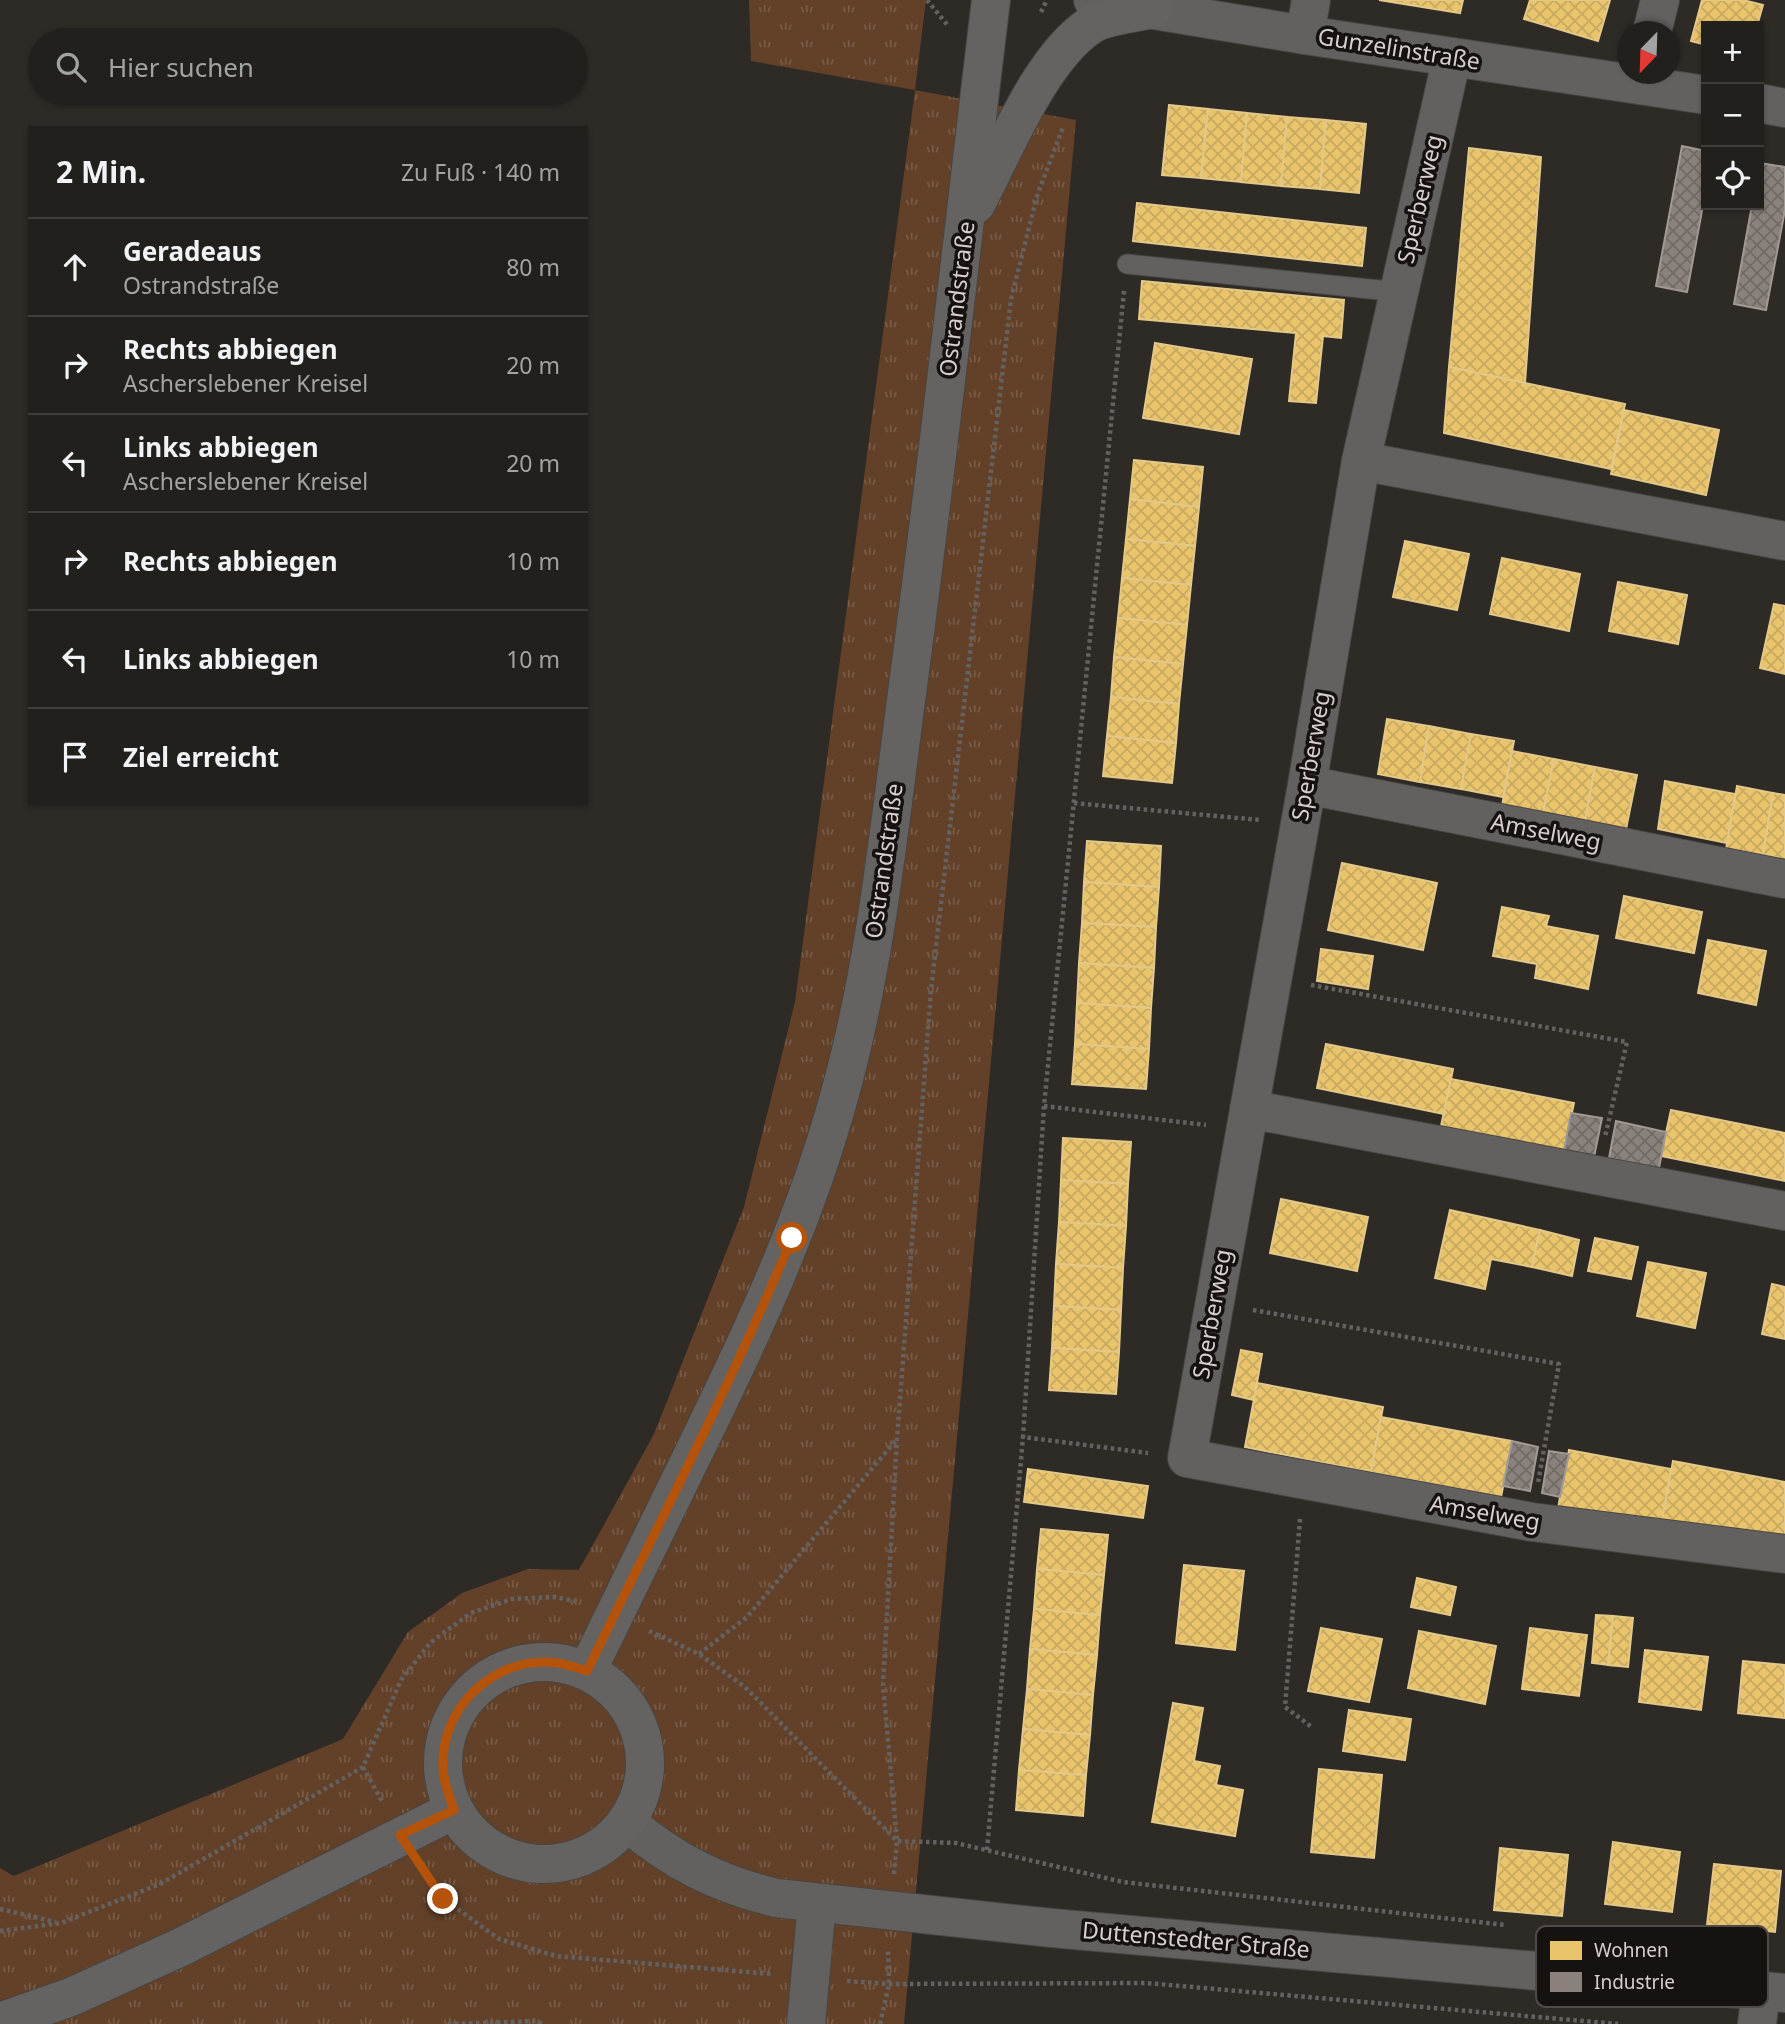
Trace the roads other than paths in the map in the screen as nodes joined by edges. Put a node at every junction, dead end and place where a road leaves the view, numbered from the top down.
1 (991, 0) edge
2 (1093, 0) edge
3 (1660, 0) edge
4 (1153, 9) junction
5 (1308, 17) edge
6 (1655, 21) edge
7 (1452, 57) junction
8 (1617, 75) edge
9 (1665, 84) edge
10 (1701, 93) edge
11 (1764, 104) edge
12 (1785, 108) edge
13 (966, 224) junction
14 (1127, 264) road end
15 (1399, 292) junction
16 (1361, 461) junction
17 (1785, 541) edge
18 (1307, 785) junction
19 (1785, 878) edge
20 (1247, 1119) junction
21 (1785, 1211) edge
22 (1187, 1458) joint
23 (1785, 1554) edge
24 (587, 1671) junction
25 (454, 1810) junction
26 (626, 1822) junction
27 (817, 1903) junction
28 (1536, 1979) edge
29 (0, 2022) edge
30 (806, 2024) edge

1 - 13 main road, Ostrandstraße
2 - 4 street, Gunzelinstraße
3 - 6 street
4 - 5 street, Gunzelinstraße
4 - 13 main road
5 - 7 street, Gunzelinstraße
7 - 8 street, Gunzelinstraße
7 - 15 street, Sperberweg
9 - 10 street, Gunzelinstraße
11 - 12 street
13 - 24 main road, Ostrandstraße
14 - 15 lane
15 - 16 street, Sperberweg
16 - 17 street
16 - 18 street, Sperberweg
18 - 19 street, Amselweg
18 - 20 street, Sperberweg
20 - 21 street
20 - 22 street, Sperberweg
22 - 23 street, Amselweg
24 - 25 main road
24 - 26 main road
25 - 26 main road
25 - 29 main road
26 - 27 street, Duttenstedter Straße
27 - 28 street, Duttenstedter Straße
27 - 30 street

